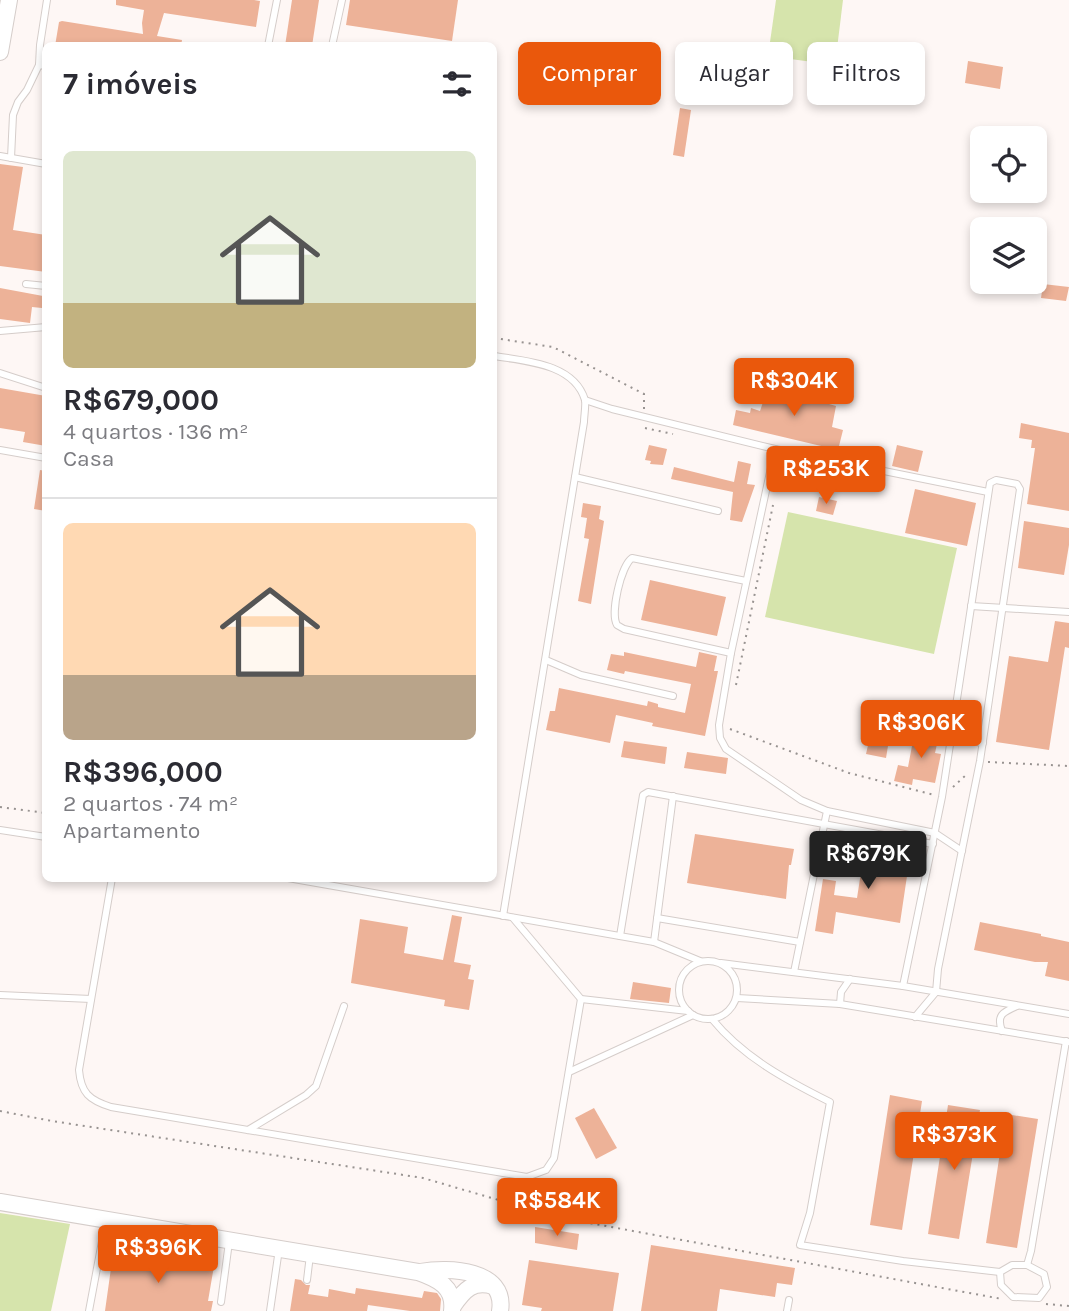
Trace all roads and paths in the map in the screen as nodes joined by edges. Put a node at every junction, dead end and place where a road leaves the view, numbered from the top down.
1 (9, 0) edge
2 (47, 0) edge
3 (276, 0) edge
4 (342, 0) edge
5 (1, 42) edge
6 (269, 42) edge
7 (333, 42) edge
8 (42, 65) edge
9 (0, 156) edge
10 (11, 158) junction
11 (42, 163) edge
12 (26, 284) dead end
13 (42, 286) edge
14 (42, 327) edge
15 (0, 331) edge
16 (497, 338) edge
17 (497, 357) edge
18 (0, 373) edge
19 (42, 387) edge
20 (585, 400) junction
21 (644, 416) junction
22 (683, 437) dead end
23 (775, 449) junction
24 (0, 450) edge
25 (42, 457) edge
26 (575, 477) junction
27 (988, 492) junction
28 (771, 498) dead end
29 (718, 511) dead end
30 (746, 581) junction
31 (971, 606) junction
32 (1001, 607) junction
33 (1069, 612) edge
34 (731, 653) junction
35 (546, 660) junction
36 (735, 689) dead end
37 (673, 696) dead end
38 (727, 728) dead end
39 (951, 738) junction
40 (983, 743) junction
41 (980, 761) junction
42 (1069, 766) edge
43 (673, 796) junction
44 (942, 797) junction
45 (0, 807) edge
46 (827, 811) junction
47 (42, 812) edge
48 (824, 824) junction
49 (0, 830) edge
50 (935, 833) junction
51 (42, 836) edge
52 (933, 844) junction
53 (962, 851) junction
54 (111, 882) edge
55 (309, 882) edge
56 (347, 882) edge
57 (346, 889) junction
58 (503, 916) junction
59 (513, 918) junction
60 (657, 919) junction
61 (620, 936) junction
62 (654, 942) junction
63 (800, 943) junction
64 (700, 961) junction
65 (721, 963) junction
66 (794, 972) junction
67 (850, 979) junction
68 (903, 986) junction
69 (936, 992) junction
70 (0, 995) edge
71 (737, 998) junction
72 (91, 999) junction
73 (581, 999) junction
74 (840, 1004) junction
75 (344, 1006) dead end
76 (1019, 1006) junction
77 (690, 1013) junction
78 (1069, 1014) edge
79 (915, 1017) junction
80 (712, 1019) junction
81 (1002, 1031) junction
82 (1068, 1042) edge
83 (569, 1072) junction
84 (0, 1111) edge
85 (248, 1130) junction
86 (0, 1202) edge
87 (106, 1219) junction
88 (230, 1240) junction
89 (279, 1247) junction
90 (310, 1253) junction
91 (1027, 1265) junction
92 (418, 1272) junction
93 (1000, 1272) junction
94 (307, 1280) dead end
95 (495, 1287) junction
96 (1003, 1299) dead end
97 (789, 1300) dead end
98 (221, 1302) dead end
99 (1042, 1303) dead end
100 (1069, 1306) edge
101 (452, 1308) edge
102 (89, 1311) edge
103 (270, 1311) edge
104 (500, 1311) edge
105 (787, 1311) edge

1 - 5 street
2 - 8 lane
3 - 6 lane
4 - 7 lane
8 - 10 lane
9 - 10 lane
10 - 11 lane
12 - 13 lane
14 - 15 lane
16 - 21 path
17 - 20 lane
18 - 19 lane
20 - 21 lane
20 - 26 lane
21 - 22 path
21 - 23 lane
23 - 27 lane
23 - 30 lane
24 - 25 lane
26 - 29 lane
26 - 35 lane
27 - 31 lane
27 - 32 lane
28 - 36 path
30 - 34 lane
30 - 34 lane
31 - 32 lane
31 - 39 lane
32 - 33 lane
32 - 40 lane
34 - 46 lane
35 - 37 lane
35 - 58 lane
38 - 44 path
39 - 40 lane
39 - 44 lane
40 - 41 lane
41 - 42 path
41 - 44 path
41 - 53 lane
43 - 48 lane
43 - 60 lane
43 - 61 lane
44 - 50 lane
45 - 47 path
46 - 48 lane
46 - 50 lane
48 - 52 lane
48 - 63 lane
49 - 51 lane
50 - 52 lane
50 - 53 lane
52 - 68 lane
53 - 69 lane
54 - 72 lane
55 - 57 lane
56 - 57 lane
57 - 58 lane
58 - 59 lane
59 - 61 lane
59 - 73 lane
60 - 62 lane
60 - 63 lane
61 - 62 lane
62 - 64 lane
63 - 66 lane
64 - 65 lane
64 - 77 lane
65 - 66 lane
65 - 71 lane
66 - 67 lane
67 - 68 lane
67 - 74 lane
68 - 69 lane
69 - 76 lane
69 - 79 lane
70 - 72 lane
71 - 74 lane
71 - 80 lane
72 - 85 lane
73 - 77 lane
73 - 83 lane
74 - 79 lane
75 - 85 lane
76 - 78 lane
76 - 81 lane
77 - 80 lane
77 - 83 lane
79 - 81 lane
80 - 93 lane
81 - 82 lane
82 - 91 lane
83 - 85 lane
84 - 96 path
86 - 87 street
87 - 88 street
87 - 102 lane
88 - 89 street
88 - 98 lane
89 - 90 street
89 - 103 lane
90 - 92 street
90 - 94 lane
91 - 93 lane
91 - 93 lane
92 - 95 street
92 - 101 street
95 - 101 street
95 - 104 street
97 - 105 lane
99 - 100 path

